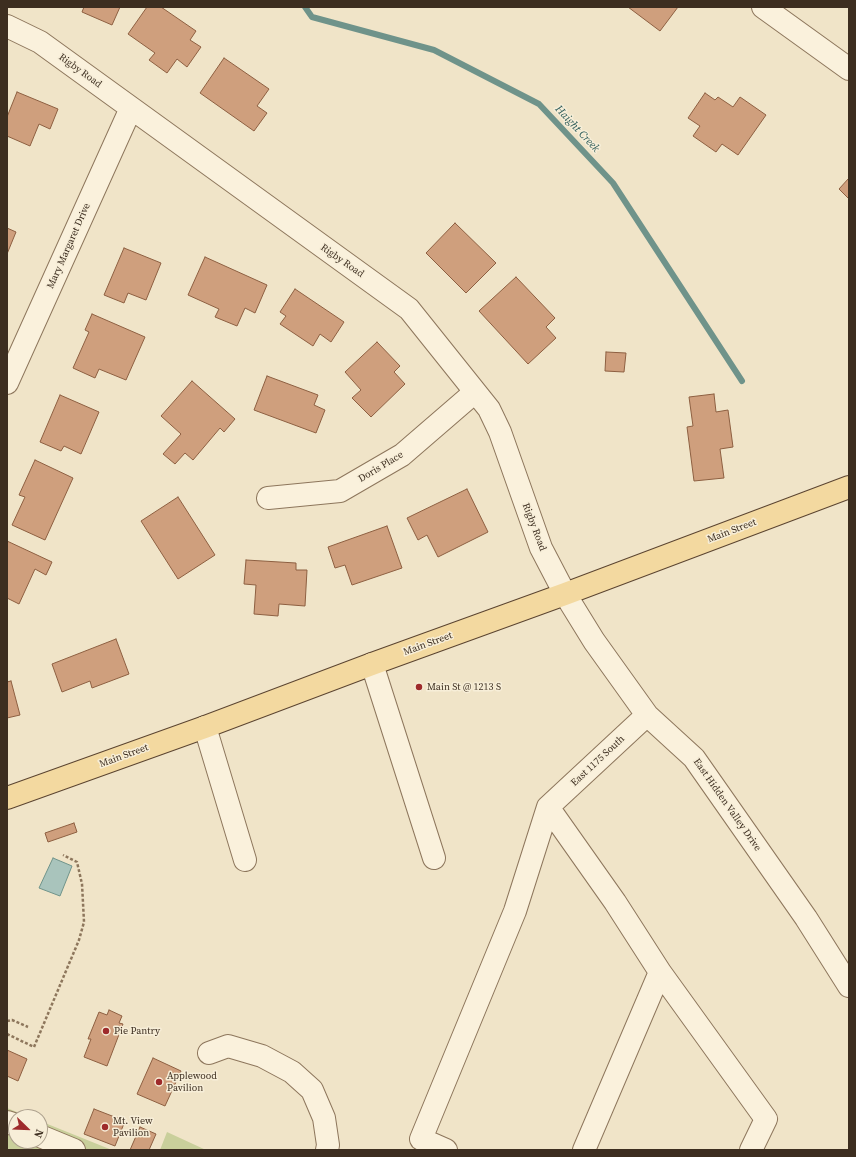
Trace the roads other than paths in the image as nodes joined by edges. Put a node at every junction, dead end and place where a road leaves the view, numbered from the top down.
1 (763, 7) edge
2 (7, 26) edge
3 (849, 69) edge
4 (131, 108) junction
5 (7, 384) edge
6 (475, 392) junction
7 (849, 487) edge
8 (268, 498) dead end
9 (565, 594) junction
10 (372, 664) junction
11 (648, 715) junction
12 (206, 727) junction
13 (7, 798) edge
14 (548, 807) junction
15 (434, 858) dead end
16 (245, 860) dead end
17 (660, 972) junction
18 (849, 986) edge
19 (209, 1053) dead end
20 (48, 1139) edge
21 (74, 1150) edge
22 (327, 1150) edge
23 (446, 1150) edge
24 (584, 1150) edge
25 (751, 1150) edge

1 - 3 street
2 - 4 street, Rigby Road
4 - 5 street, Mary Margaret Drive
4 - 6 street, Rigby Road
6 - 8 street, Doris Place
6 - 9 street, Rigby Road
7 - 9 main road, Main Street
9 - 10 main road, Main Street
9 - 11 street, East Hidden Valley Drive
10 - 12 main road, Main Street
10 - 15 street
11 - 14 street, East 1175 South
11 - 18 street, East Hidden Valley Drive
12 - 13 main road, Main Street
12 - 16 street
14 - 17 street
14 - 23 street
17 - 24 street
17 - 25 street
19 - 22 street
20 - 21 street

